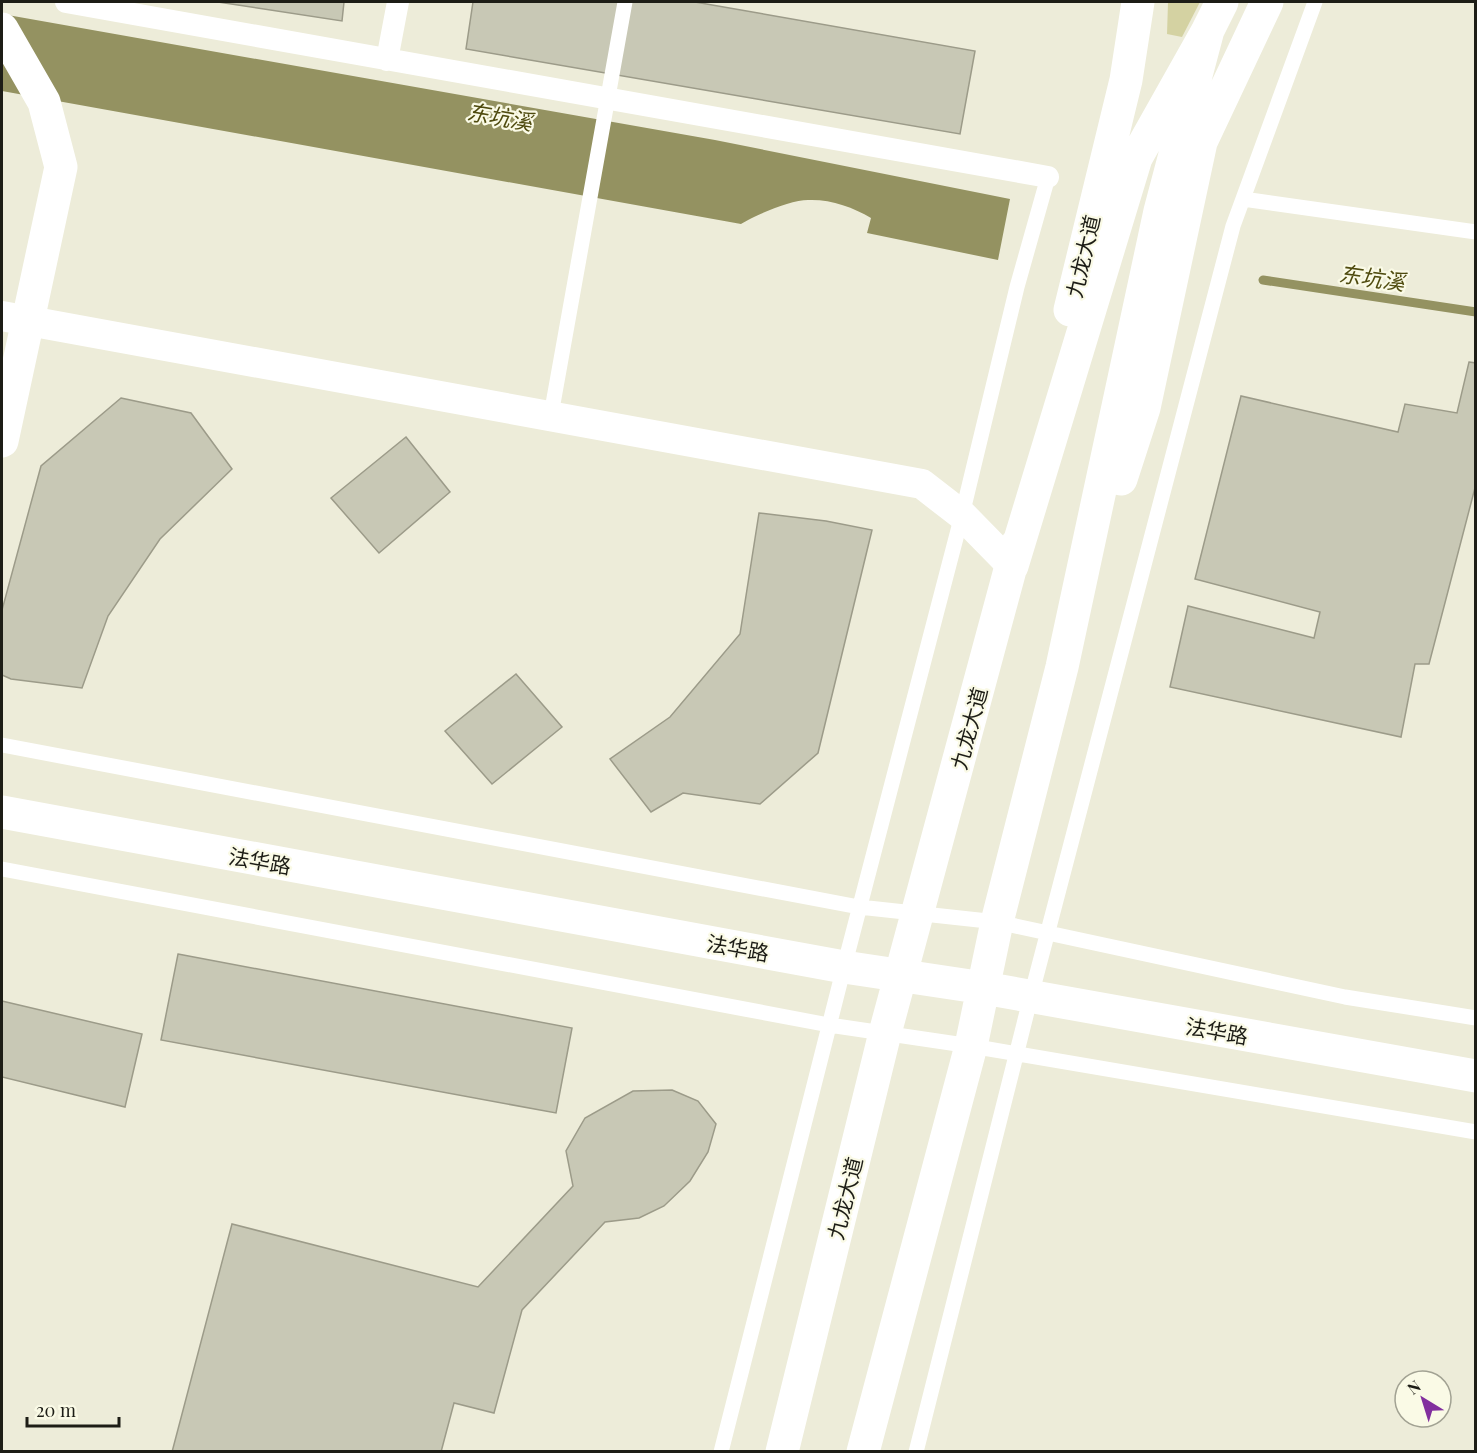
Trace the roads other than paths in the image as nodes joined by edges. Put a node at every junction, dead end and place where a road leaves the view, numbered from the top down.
1 (66, 2) edge
2 (398, 2) edge
3 (625, 2) edge
4 (1138, 2) edge
5 (1267, 2) edge
6 (1314, 2) edge
7 (1215, 16) edge
8 (2, 29) edge
9 (387, 60) junction
10 (609, 99) junction
11 (1048, 177) joint
12 (1243, 199) junction
13 (1476, 232) edge
14 (14, 318) edge
15 (551, 415) junction
16 (2, 441) edge
17 (962, 515) junction
18 (1012, 566) junction
19 (1062, 667) junction
20 (2, 746) edge
21 (2, 812) edge
22 (2, 868) edge
23 (860, 907) junction
24 (917, 913) junction
25 (997, 922) junction
26 (1048, 934) junction
27 (844, 967) junction
28 (900, 975) junction
29 (984, 987) junction
30 (1031, 996) junction
31 (1476, 1018) edge
32 (829, 1025) junction
33 (885, 1033) junction
34 (970, 1046) junction
35 (1016, 1053) junction
36 (1476, 1076) edge
37 (1476, 1132) edge
38 (721, 1452) edge
39 (782, 1452) edge
40 (863, 1452) edge
41 (916, 1452) edge

1 - 9 street
2 - 9 street
3 - 10 lane
4 - 18 main road, 九龙大道
5 - 19 main road
6 - 12 lane
7 - 18 main road
7 - 19 main road
8 - 14 main road
9 - 10 street
10 - 11 street
10 - 15 lane
11 - 17 lane
12 - 13 lane
12 - 26 lane
14 - 15 street
14 - 16 main road
15 - 17 street
17 - 18 street
17 - 23 lane
18 - 24 main road, 九龙大道
19 - 25 main road
20 - 23 lane
21 - 27 main road, 法华路
22 - 32 lane
23 - 24 lane
23 - 27 lane
24 - 25 lane
24 - 28 main road, 九龙大道
25 - 26 lane
25 - 29 main road
26 - 30 lane
26 - 31 lane
27 - 28 main road, 法华路
27 - 32 lane
28 - 29 main road, 法华路
28 - 33 main road, 九龙大道
29 - 30 main road, 法华路
29 - 34 main road
30 - 35 lane
30 - 36 main road, 法华路
32 - 33 lane
32 - 38 lane
33 - 34 lane
33 - 39 main road, 九龙大道
34 - 35 lane
34 - 40 main road
35 - 37 lane
35 - 41 lane

